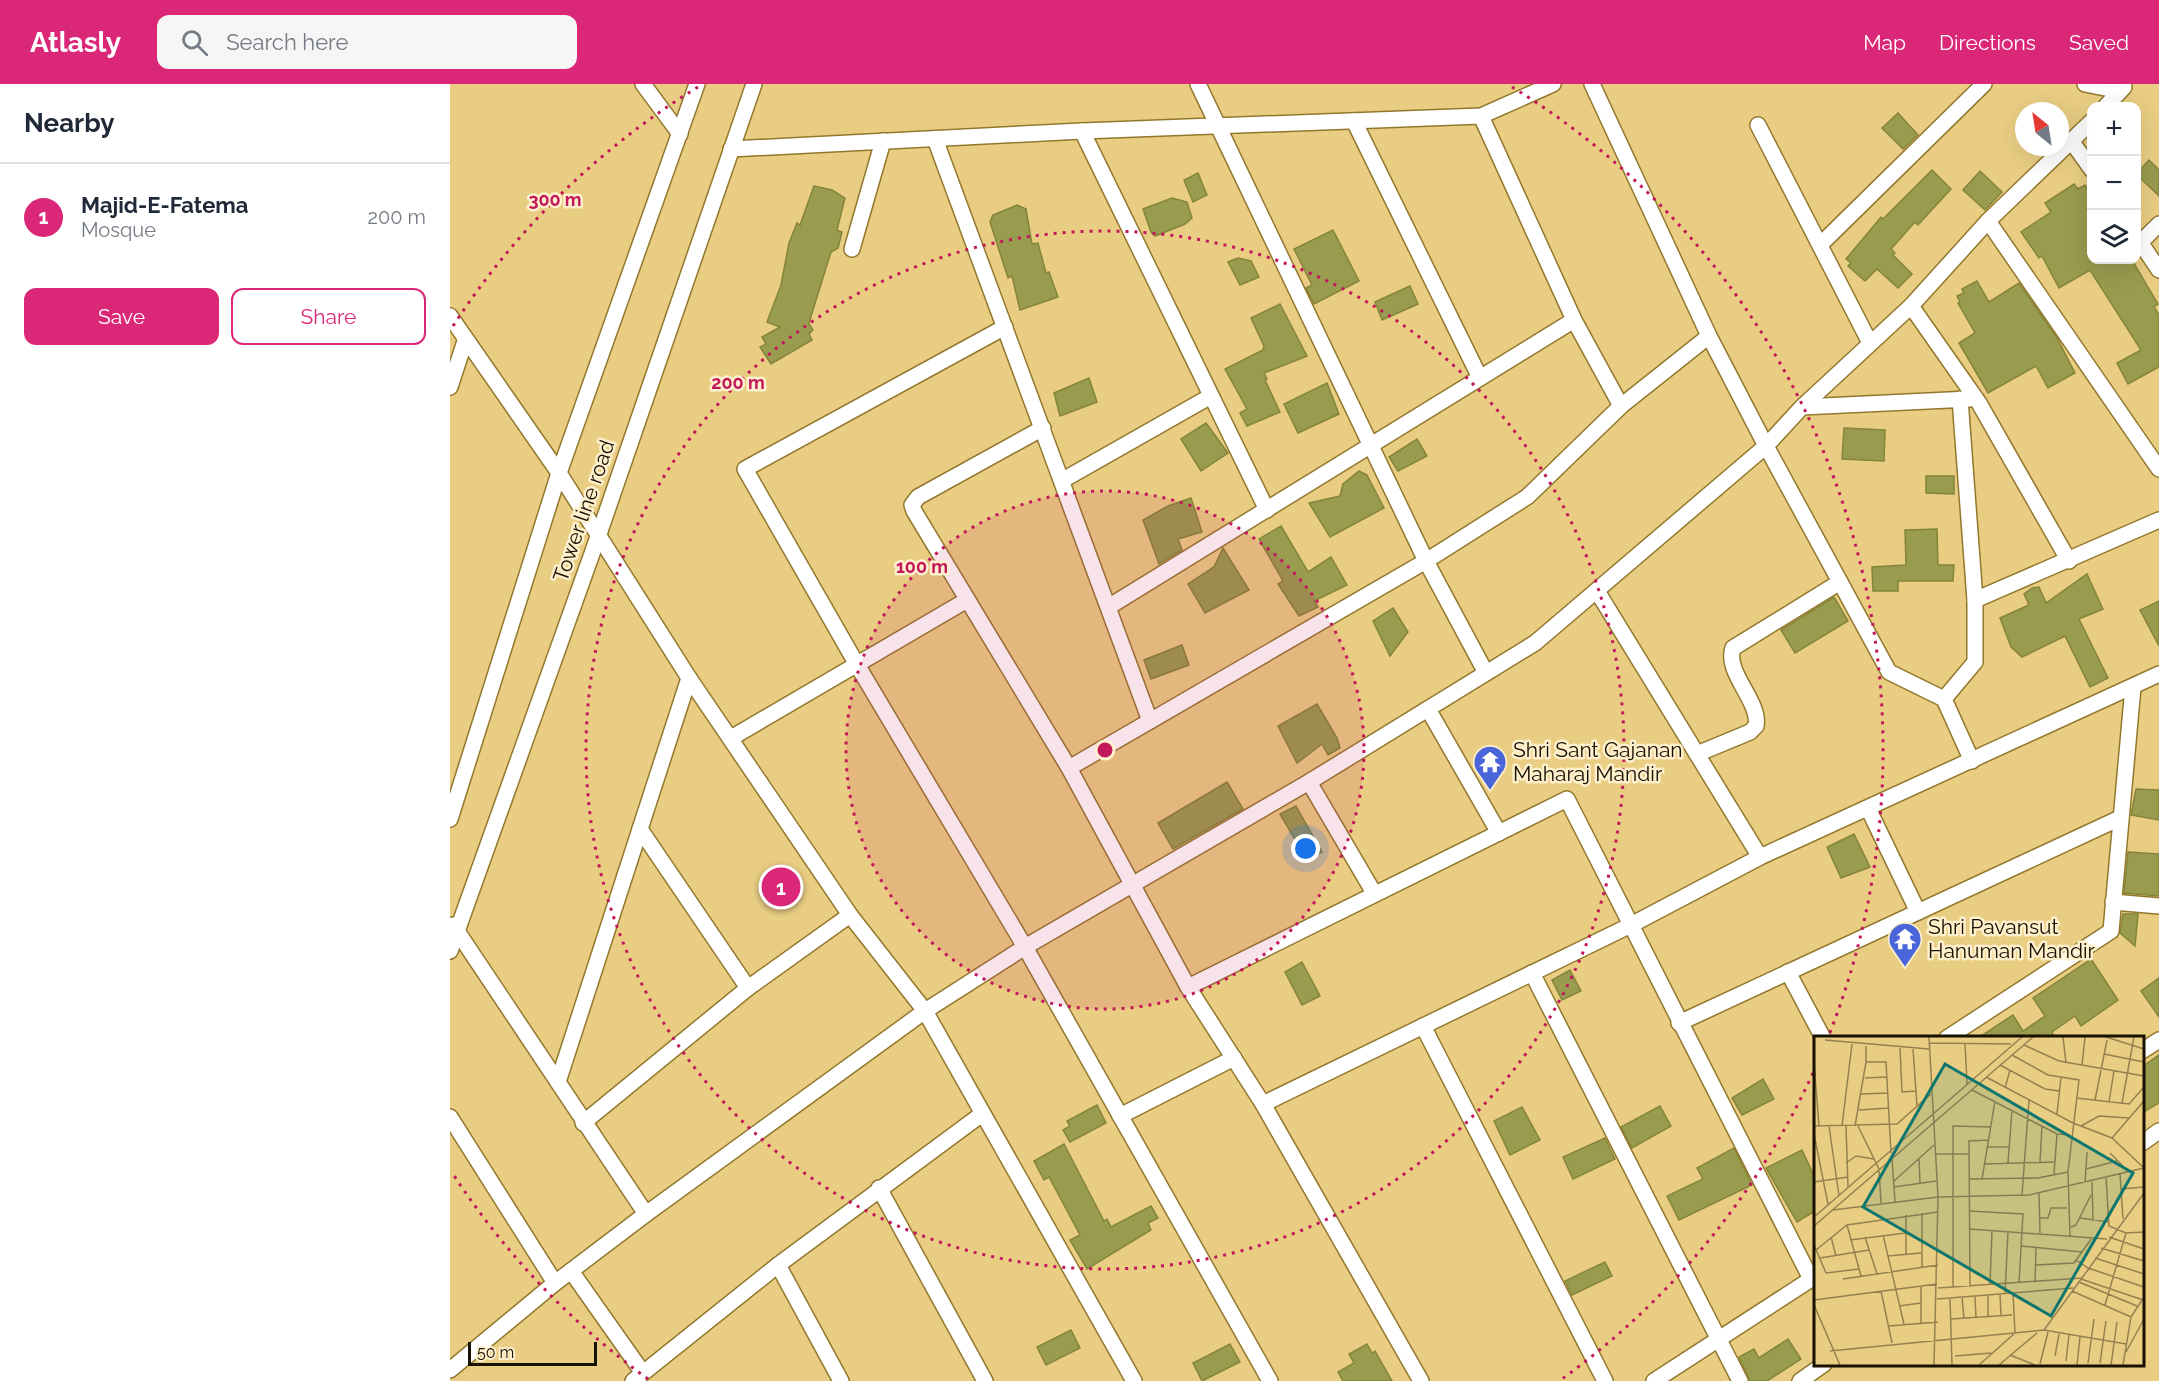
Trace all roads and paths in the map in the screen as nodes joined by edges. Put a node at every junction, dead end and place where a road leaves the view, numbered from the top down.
1 (644, 84) edge
2 (697, 84) edge
3 (754, 84) edge
4 (1198, 84) edge
5 (1553, 84) edge
6 (1592, 84) edge
7 (1984, 84) edge
8 (2085, 84) edge
9 (2124, 88) edge
10 (2110, 102) edge
11 (1481, 116) junction
12 (1354, 121) junction
13 (1758, 125) dead end
14 (2087, 125) edge
15 (1216, 126) junction
16 (1082, 131) junction
17 (680, 135) junction
18 (935, 139) junction
19 (883, 141) junction
20 (2072, 142) junction
21 (732, 149) junction
22 (2087, 164) edge
23 (1988, 221) junction
24 (2159, 224) edge
25 (2141, 238) edge
26 (2141, 242) edge
27 (1820, 245) junction
28 (852, 249) dead end
29 (2159, 270) edge
30 (1911, 306) junction
31 (450, 316) edge
32 (1574, 320) junction
33 (1005, 327) junction
34 (1709, 336) junction
35 (465, 341) junction
36 (1870, 343) junction
37 (1480, 378) junction
38 (450, 387) edge
39 (1211, 396) junction
40 (1960, 399) junction
41 (1976, 399) junction
42 (1622, 406) junction
43 (1802, 407) junction
44 (1043, 428) junction
45 (1371, 446) junction
46 (1766, 446) junction
47 (2159, 470) edge
48 (560, 473) junction
49 (1063, 480) junction
50 (1267, 510) junction
51 (2159, 520) edge
52 (599, 534) junction
53 (1426, 561) junction
54 (2069, 561) junction
55 (1840, 582) junction
56 (1597, 591) junction
57 (967, 600) junction
58 (1975, 600) junction
59 (1110, 606) junction
60 (856, 663) junction
61 (1486, 674) junction
62 (2159, 674) edge
63 (689, 678) junction
64 (2133, 687) junction
65 (1944, 699) junction
66 (1428, 709) junction
67 (1150, 720) junction
68 (731, 738) junction
69 (1697, 754) junction
70 (1972, 761) junction
71 (1069, 768) junction
72 (1309, 782) junction
73 (1868, 808) junction
74 (2120, 818) junction
75 (450, 819) edge
76 (640, 829) junction
77 (1499, 832) junction
78 (1760, 857) junction
79 (1131, 883) junction
80 (1374, 893) junction
81 (2113, 902) junction
82 (2159, 906) edge
83 (1918, 912) junction
84 (850, 915) junction
85 (454, 926) edge
86 (1629, 926) junction
87 (1025, 947) junction
88 (450, 951) edge
89 (1788, 972) junction
90 (1532, 973) junction
91 (1188, 987) junction
92 (748, 988) junction
93 (925, 1011) junction
94 (1679, 1023) junction
95 (1423, 1026) junction
96 (1822, 1036) edge
97 (1950, 1036) edge
98 (2159, 1040) edge
99 (2144, 1051) edge
100 (1234, 1058) junction
101 (558, 1082) junction
102 (1263, 1104) junction
103 (982, 1114) junction
104 (1120, 1116) junction
105 (450, 1117) edge
106 (583, 1123) junction
107 (2159, 1131) edge
108 (2144, 1142) edge
109 (879, 1188) junction
110 (646, 1214) junction
111 (778, 1265) junction
112 (571, 1271) junction
113 (1813, 1277) edge
114 (555, 1283) junction
115 (1718, 1339) junction
116 (1823, 1366) edge
117 (450, 1370) edge
118 (638, 1377) edge
119 (1806, 1379) edge
120 (841, 1381) edge
121 (985, 1381) edge
122 (1134, 1381) edge
123 (1270, 1381) edge
124 (1421, 1381) edge
125 (1605, 1381) edge
126 (1654, 1381) edge
127 (1740, 1381) edge

1 - 17 street
2 - 17 street
3 - 21 street, Tower line road
4 - 15 street
5 - 11 street
6 - 34 street
7 - 27 street
8 - 9 street
9 - 10 street
11 - 12 street
11 - 32 street
12 - 15 street
12 - 37 street
13 - 27 street
14 - 20 street
15 - 16 street
15 - 45 street
16 - 18 street
16 - 39 street
17 - 48 street
18 - 19 street
18 - 33 street
19 - 21 street
19 - 28 street
20 - 22 street
20 - 23 street
21 - 52 street, Tower line road
23 - 30 street
23 - 47 street
24 - 25 street
26 - 29 street
27 - 36 street
30 - 36 street
30 - 41 street
31 - 35 street
32 - 37 street
32 - 42 street
33 - 44 street
33 - 60 street
34 - 42 street
34 - 46 street
35 - 38 street
35 - 48 street
36 - 43 street
37 - 45 street
39 - 49 street
39 - 50 street
40 - 41 street
40 - 43 street
40 - 58 street
41 - 54 street
42 - 53 street
43 - 46 street
44 - 49 street
44 - 57 street
45 - 50 street
45 - 53 street
46 - 55 street
46 - 56 street
48 - 52 street
48 - 75 street
49 - 59 street
50 - 59 street
51 - 54 street
52 - 63 street
52 - 85 street, Tower line road
53 - 61 street
53 - 67 street
54 - 58 street
55 - 65 street
55 - 69 street
56 - 61 street
56 - 69 street
57 - 60 street
57 - 71 street
58 - 65 street
59 - 67 street
60 - 68 street
60 - 87 street
61 - 66 street
62 - 64 street
63 - 68 street
63 - 76 street
64 - 70 street
64 - 74 street
65 - 70 street
66 - 72 street
66 - 77 street
67 - 71 street
68 - 84 street
69 - 78 street
70 - 73 street
71 - 79 street
72 - 79 street
72 - 80 street
73 - 78 street
73 - 83 street
74 - 81 street
74 - 83 street
76 - 92 street
76 - 101 street
77 - 80 street
77 - 86 street
78 - 86 street
79 - 87 street
79 - 91 street
80 - 91 street
81 - 82 street
81 - 97 street
83 - 89 street
84 - 92 street
84 - 93 street
85 - 88 street, Tower line road
85 - 101 street
86 - 90 street
86 - 94 street
87 - 93 street
87 - 104 street
89 - 94 street
89 - 96 street
90 - 95 street
90 - 115 street
91 - 100 street
92 - 106 street
93 - 103 street
93 - 110 street
94 - 113 street
95 - 102 street
95 - 125 street
98 - 99 street
100 - 102 street
100 - 104 street
101 - 106 street
102 - 124 street
103 - 109 street
103 - 122 street
104 - 123 street
105 - 114 street
106 - 110 street
107 - 108 street
109 - 111 street
109 - 121 street
110 - 112 street
111 - 118 street
111 - 120 street
112 - 114 street
112 - 118 street
113 - 115 street
114 - 117 street
115 - 126 street
115 - 127 street
116 - 119 street

